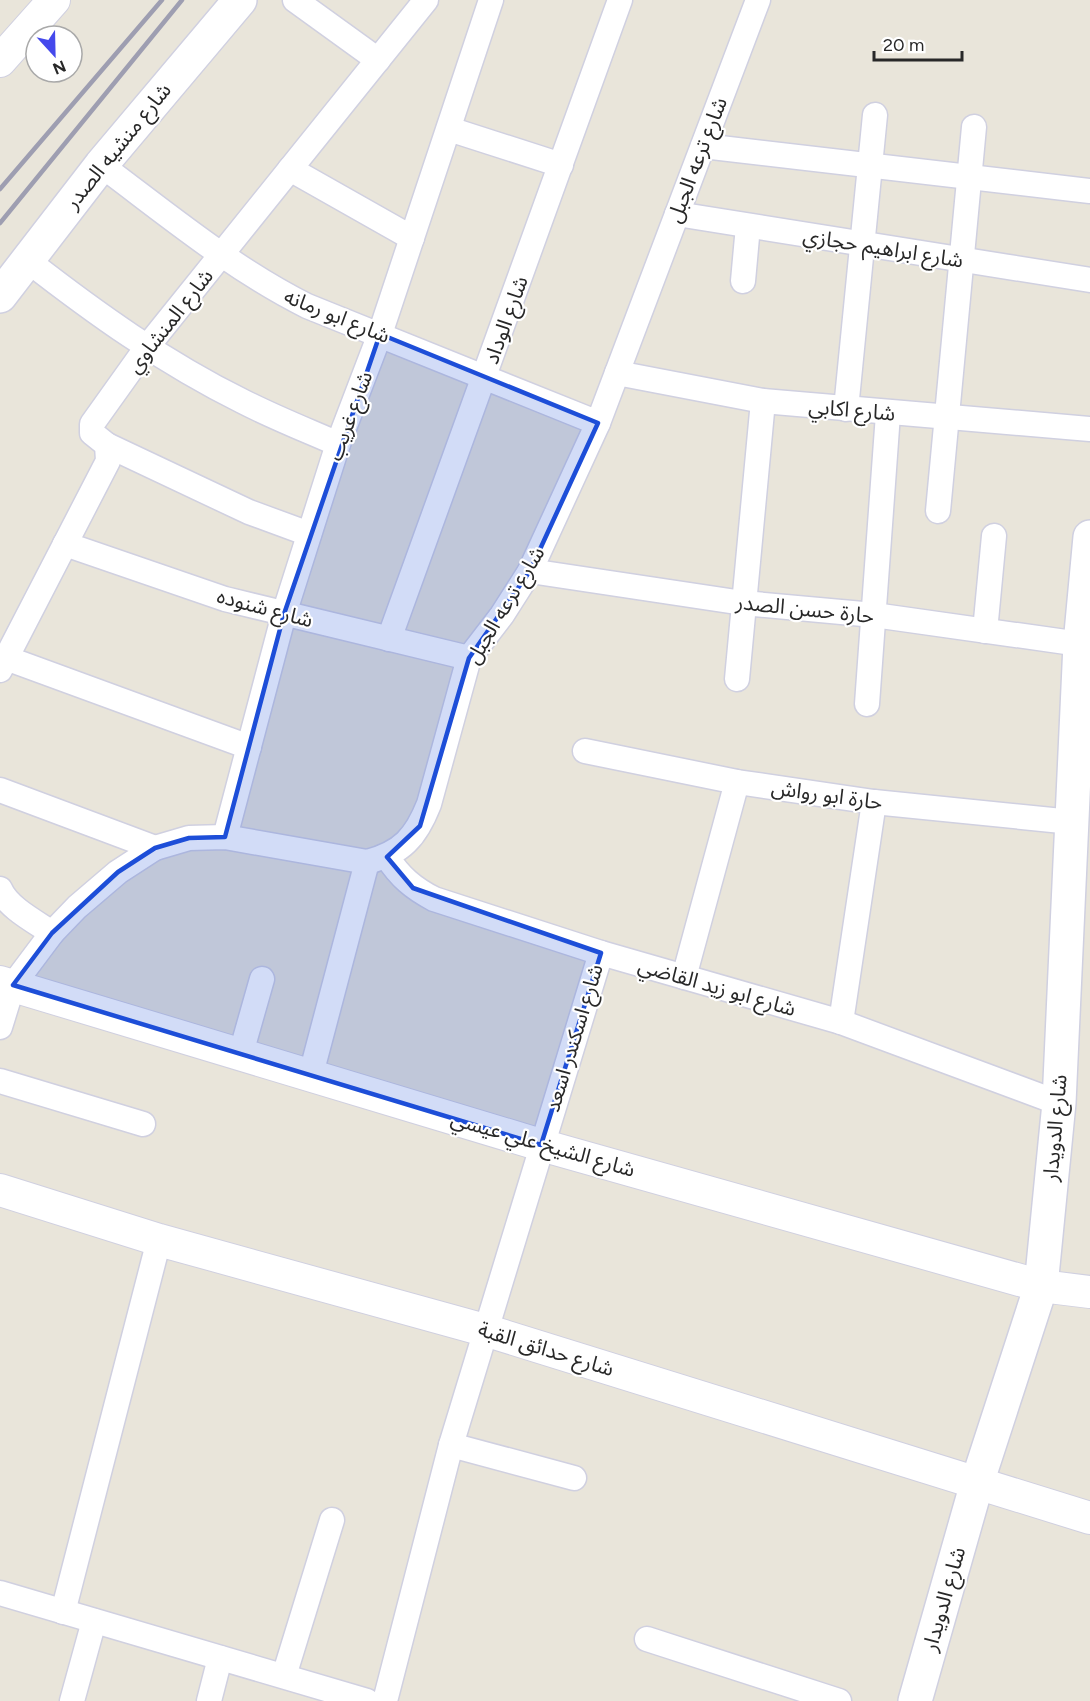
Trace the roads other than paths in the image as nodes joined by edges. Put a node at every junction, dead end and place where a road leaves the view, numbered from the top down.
1 (54, 0) edge
2 (240, 0) edge
3 (295, 0) edge
4 (426, 0) edge
5 (491, 0) edge
6 (620, 0) edge
7 (758, 0) edge
8 (378, 60) junction
9 (0, 61) edge
10 (874, 115) dead end
11 (974, 126) dead end
12 (448, 129) junction
13 (703, 146) junction
14 (101, 165) junction
15 (561, 165) junction
16 (869, 166) junction
17 (290, 169) junction
18 (970, 177) junction
19 (1090, 191) edge
20 (677, 214) junction
21 (748, 226) junction
22 (412, 238) junction
23 (862, 244) junction
24 (222, 255) junction
25 (27, 260) junction
26 (962, 261) junction
27 (1090, 279) edge
28 (743, 281) dead end
29 (0, 296) edge
30 (381, 334) junction
31 (147, 347) junction
32 (617, 373) junction
33 (485, 378) junction
34 (763, 401) junction
35 (846, 409) junction
36 (888, 414) junction
37 (947, 417) junction
38 (598, 423) junction
39 (1090, 429) edge
40 (338, 444) junction
41 (107, 445) junction
42 (938, 511) dead end
43 (309, 534) junction
44 (994, 536) dead end
45 (65, 544) junction
46 (1090, 546) edge
47 (530, 571) junction
48 (743, 603) junction
49 (284, 614) junction
50 (874, 615) junction
51 (985, 631) junction
52 (389, 639) junction
53 (1080, 645) junction
54 (469, 658) junction
55 (3, 664) edge
56 (737, 679) dead end
57 (867, 704) dead end
58 (249, 747) junction
59 (585, 751) dead end
60 (737, 782) junction
61 (0, 790) edge
62 (874, 802) junction
63 (1072, 822) junction
64 (225, 837) junction
65 (155, 848) junction
66 (377, 859) junction
67 (0, 889) edge
68 (52, 933) junction
69 (601, 953) junction
70 (684, 977) junction
71 (262, 979) dead end
72 (7, 983) edge
73 (841, 1022) junction
74 (0, 1028) edge
75 (241, 1053) junction
76 (311, 1074) junction
77 (0, 1081) edge
78 (1059, 1103) junction
79 (143, 1124) dead end
80 (541, 1144) junction
81 (0, 1190) edge
82 (159, 1240) junction
83 (1041, 1286) junction
84 (1090, 1292) edge
85 (488, 1331) junction
86 (452, 1445) junction
87 (574, 1478) dead end
88 (977, 1484) junction
89 (1090, 1518) edge
90 (332, 1520) dead end
91 (0, 1593) edge
92 (63, 1612) junction
93 (94, 1621) junction
94 (647, 1640) dead end
95 (220, 1658) junction
96 (284, 1676) junction
97 (72, 1701) edge
98 (209, 1701) edge
99 (368, 1701) edge
100 (385, 1701) edge
101 (839, 1701) edge
102 (915, 1701) edge

1 - 9 street
2 - 14 main road, شارع منشيه الصدر
3 - 8 street
4 - 8 street, شارع المنشاوي
5 - 12 street, شارع غريب
6 - 15 street, شارع الوداد
7 - 13 street, شارع ترعه الجبل
8 - 17 street, شارع المنشاوي
10 - 16 street
11 - 18 street
12 - 15 street
12 - 22 street, شارع غريب
13 - 16 street
13 - 20 street, شارع ترعه الجبل
14 - 24 street, شارع ابو رمانه
14 - 25 main road, شارع منشيه الصدر
15 - 33 street, شارع الوداد
16 - 18 street
16 - 23 street
17 - 22 street
17 - 24 street, شارع المنشاوي
18 - 19 street
18 - 26 street
20 - 21 street, شارع ابراهيم حجازي
20 - 32 street, شارع ترعه الجبل
21 - 23 street, شارع ابراهيم حجازي
21 - 28 street
22 - 30 street, شارع غريب
23 - 26 street, شارع ابراهيم حجازي
23 - 35 street
24 - 30 street, شارع ابو رمانه
24 - 31 street, شارع المنشاوي
25 - 29 main road, شارع منشيه الصدر
25 - 31 street
26 - 27 street, شارع ابراهيم حجازي
26 - 37 street
30 - 33 street, شارع ابو رمانه
30 - 40 street, شارع غريب
31 - 40 street
31 - 41 street, شارع المنشاوي
32 - 34 street, شارع اكابي
32 - 38 street, شارع ترعه الجبل
33 - 38 street, شارع ابو رمانه
33 - 52 street, شارع الوداد
34 - 35 street, شارع اكابي
34 - 48 street
35 - 36 street, شارع اكابي
36 - 37 street, شارع اكابي
36 - 50 street
37 - 39 street, شارع اكابي
37 - 42 street
38 - 47 street, شارع ترعه الجبل
40 - 43 street, شارع غريب
41 - 43 street
41 - 45 street
43 - 49 street, شارع غريب
44 - 51 street
45 - 49 street, شارع شنوده
45 - 55 street
46 - 53 main road, شارع الدويدار
47 - 48 street, حارة حسن الصدر
47 - 54 street, شارع ترعه الجبل
48 - 50 street, حارة حسن الصدر
48 - 56 street
49 - 52 street, شارع شنوده
49 - 58 street, شارع غريب
50 - 51 street, حارة حسن الصدر
50 - 57 street
51 - 53 street, حارة حسن الصدر
52 - 54 street, شارع شنوده
53 - 63 main road, شارع الدويدار
54 - 66 street, شارع ترعه الجبل
55 - 58 street
58 - 64 street, شارع غريب
59 - 60 street, حارة ابو رواش
60 - 62 street, حارة ابو رواش
60 - 70 street
61 - 65 street
62 - 63 street, حارة ابو رواش
62 - 73 street
63 - 78 main road, شارع الدويدار
64 - 65 street
64 - 66 street
65 - 68 street
66 - 69 street, شارع ابو زيد القاضي
66 - 76 street
67 - 68 street
68 - 72 street
69 - 70 street, شارع ابو زيد القاضي
69 - 80 street, شارع اسكندر اسعد
70 - 73 street, شارع ابو زيد القاضي
71 - 75 street
72 - 74 street
72 - 75 street, شارع الشيخ علي عيسي
73 - 78 street, شارع ابو زيد القاضي
75 - 76 street, شارع الشيخ علي عيسي
76 - 80 street, شارع الشيخ علي عيسي
77 - 79 street
78 - 83 main road, شارع الدويدار
80 - 83 street, شارع الشيخ علي عيسي
80 - 85 street, شارع اسكندر اسعد
81 - 82 street, شارع حدائق القبة
82 - 85 street, شارع حدائق القبة
82 - 92 street
83 - 84 street, شارع الشيخ علي عيسي
83 - 88 main road, شارع الدويدار
85 - 86 street, شارع اسكندر اسعد
85 - 88 street, شارع حدائق القبة
86 - 87 street
86 - 100 street, شارع اسكندر اسعد
88 - 89 street, شارع حدائق القبة
88 - 102 main road, شارع الدويدار
90 - 96 street
91 - 92 street
92 - 93 street
93 - 95 street
93 - 97 street
94 - 101 street
95 - 96 street
95 - 98 street
96 - 99 street

